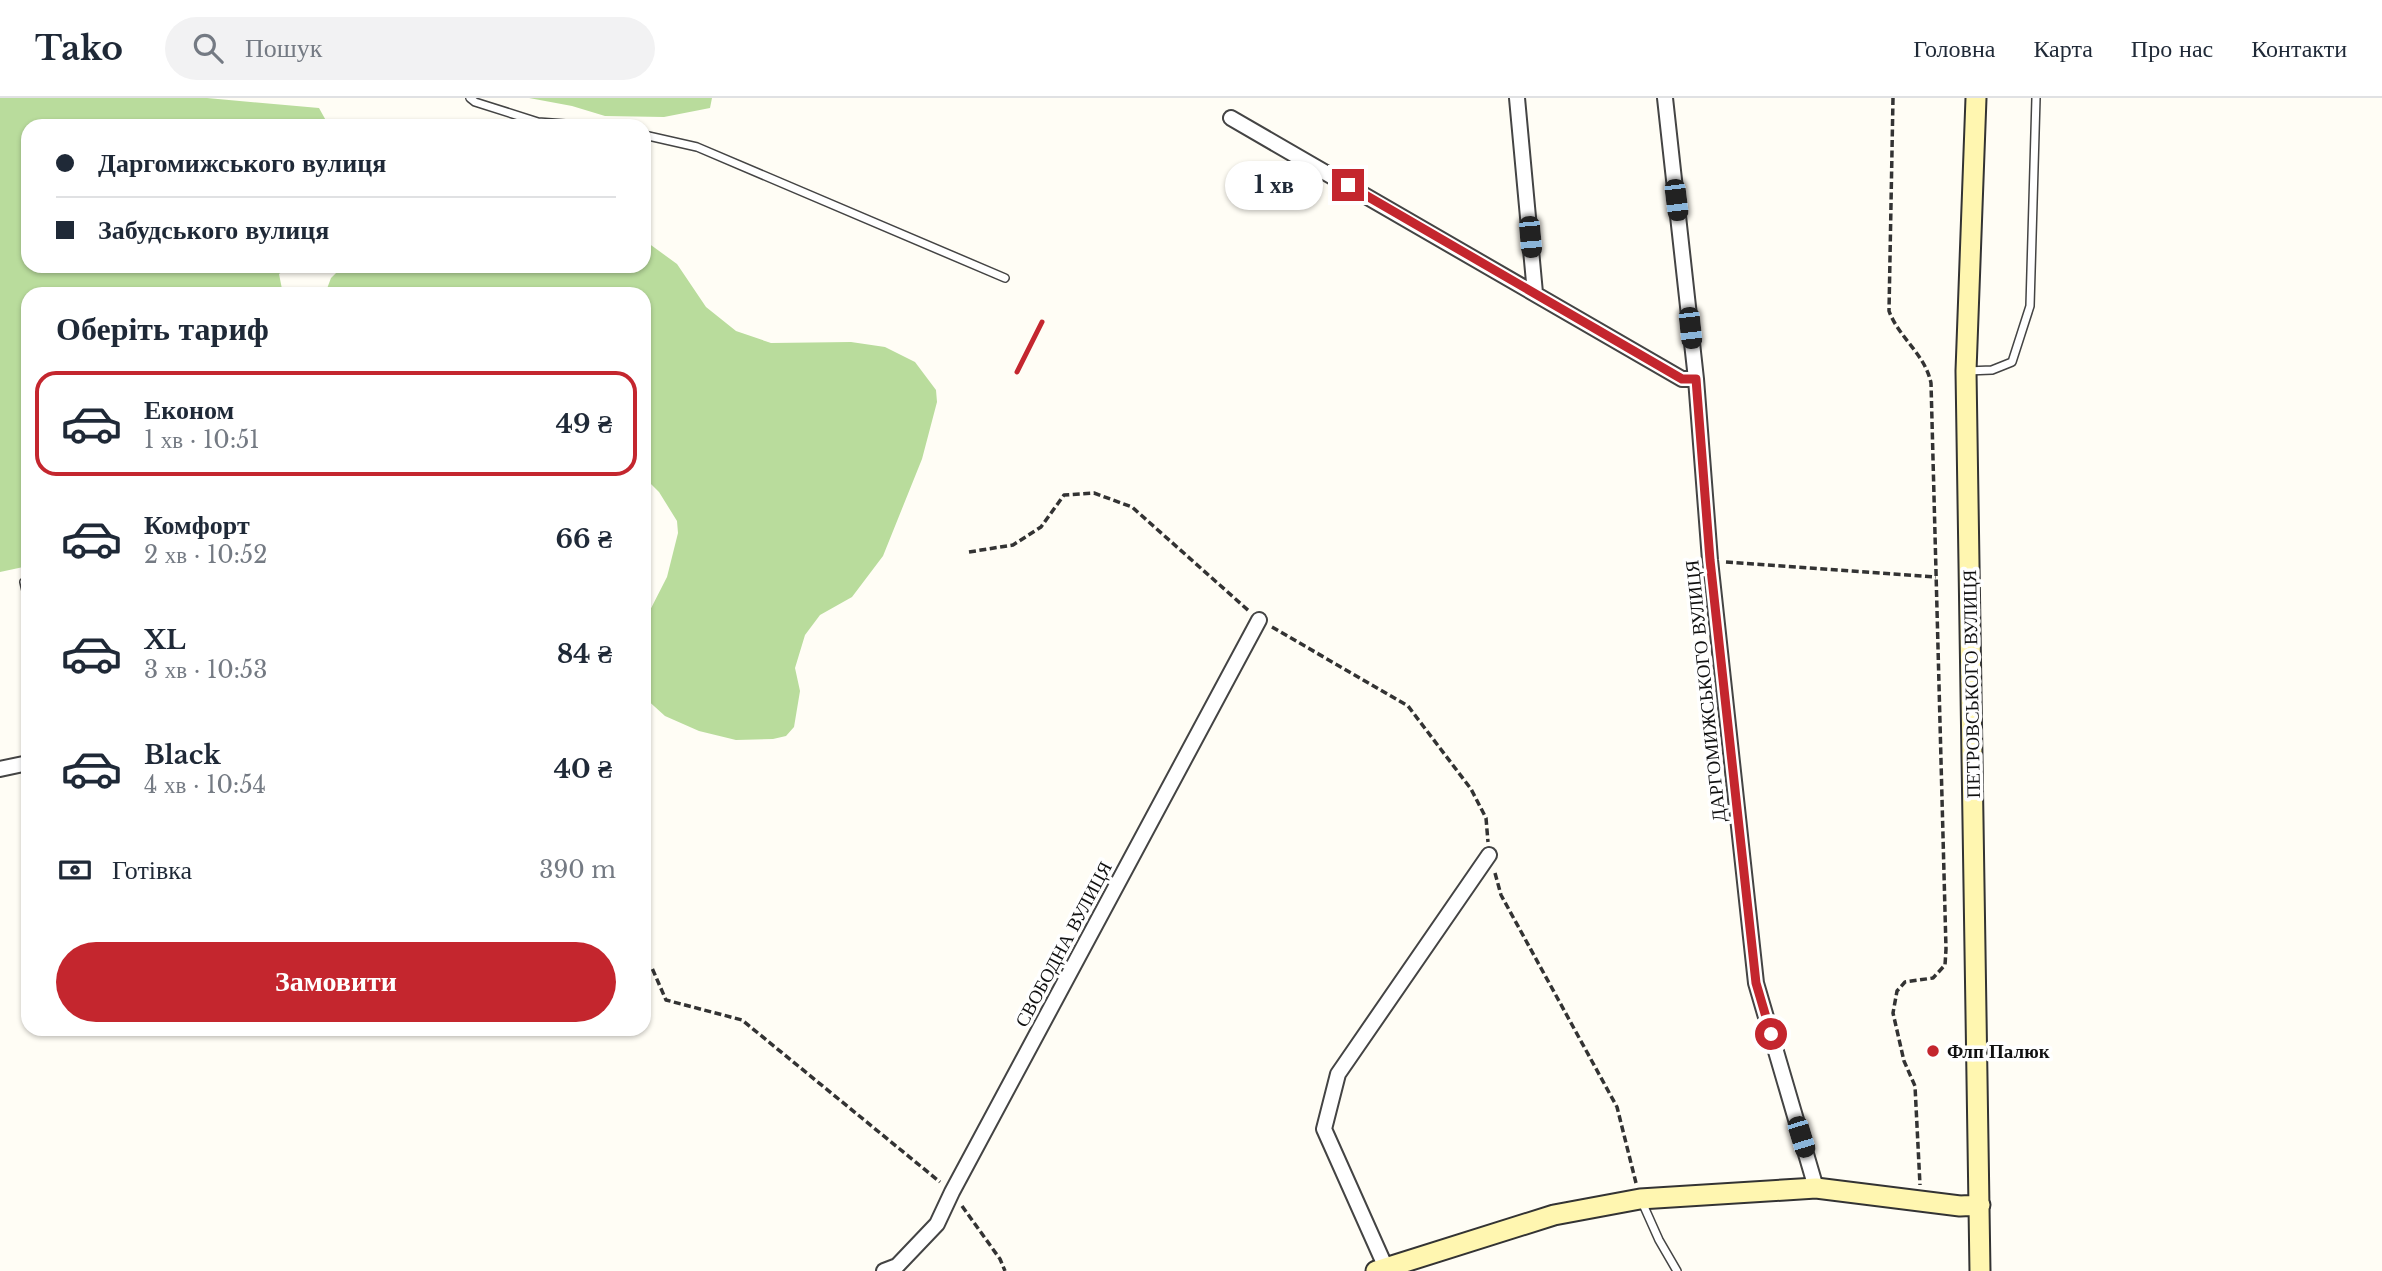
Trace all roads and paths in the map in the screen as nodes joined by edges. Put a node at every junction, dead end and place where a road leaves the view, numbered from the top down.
1 (470, 98) edge
2 (1517, 98) edge
3 (1665, 98) edge
4 (1894, 98) edge
5 (1976, 98) edge
6 (2036, 98) edge
7 (1231, 118) dead end
8 (529, 119) edge
9 (651, 137) edge
10 (1005, 278) dead end
11 (1535, 293) junction
12 (1966, 371) junction
13 (1696, 379) junction
14 (1710, 560) junction
15 (1936, 577) junction
16 (1259, 620) dead end
17 (21, 764) edge
18 (0, 769) edge
19 (1489, 855) joint
20 (651, 967) edge
21 (1816, 1188) junction
22 (952, 1192) junction
23 (1640, 1199) junction
24 (1920, 1201) junction
25 (1980, 1205) junction
26 (1381, 1269) edge
27 (884, 1271) edge
28 (1005, 1271) edge
29 (1677, 1271) edge
30 (1980, 1271) edge

1 - 8 lane
2 - 11 street
3 - 13 street, ДАРГОМИЖСЬКОГО ВУЛИЦЯ
4 - 15 path
5 - 12 main road, ПЕТРОВСЬКОГО ВУЛИЦЯ
6 - 12 lane
7 - 11 street
9 - 10 lane
11 - 13 street
12 - 25 main road, ПЕТРОВСЬКОГО ВУЛИЦЯ
13 - 14 street, ДАРГОМИЖСЬКОГО ВУЛИЦЯ
14 - 15 path
14 - 21 street, ДАРГОМИЖСЬКОГО ВУЛИЦЯ
15 - 24 path
16 - 22 street, СВОБОДНА ВУЛИЦЯ
17 - 18 street
19 - 23 path
19 - 26 street
20 - 22 path
21 - 23 main road
21 - 24 main road
22 - 27 street, СВОБОДНА ВУЛИЦЯ
22 - 28 path
23 - 26 main road
23 - 29 lane
24 - 25 main road
25 - 30 main road, ПЕТРОВСЬКОГО ВУЛИЦЯ

